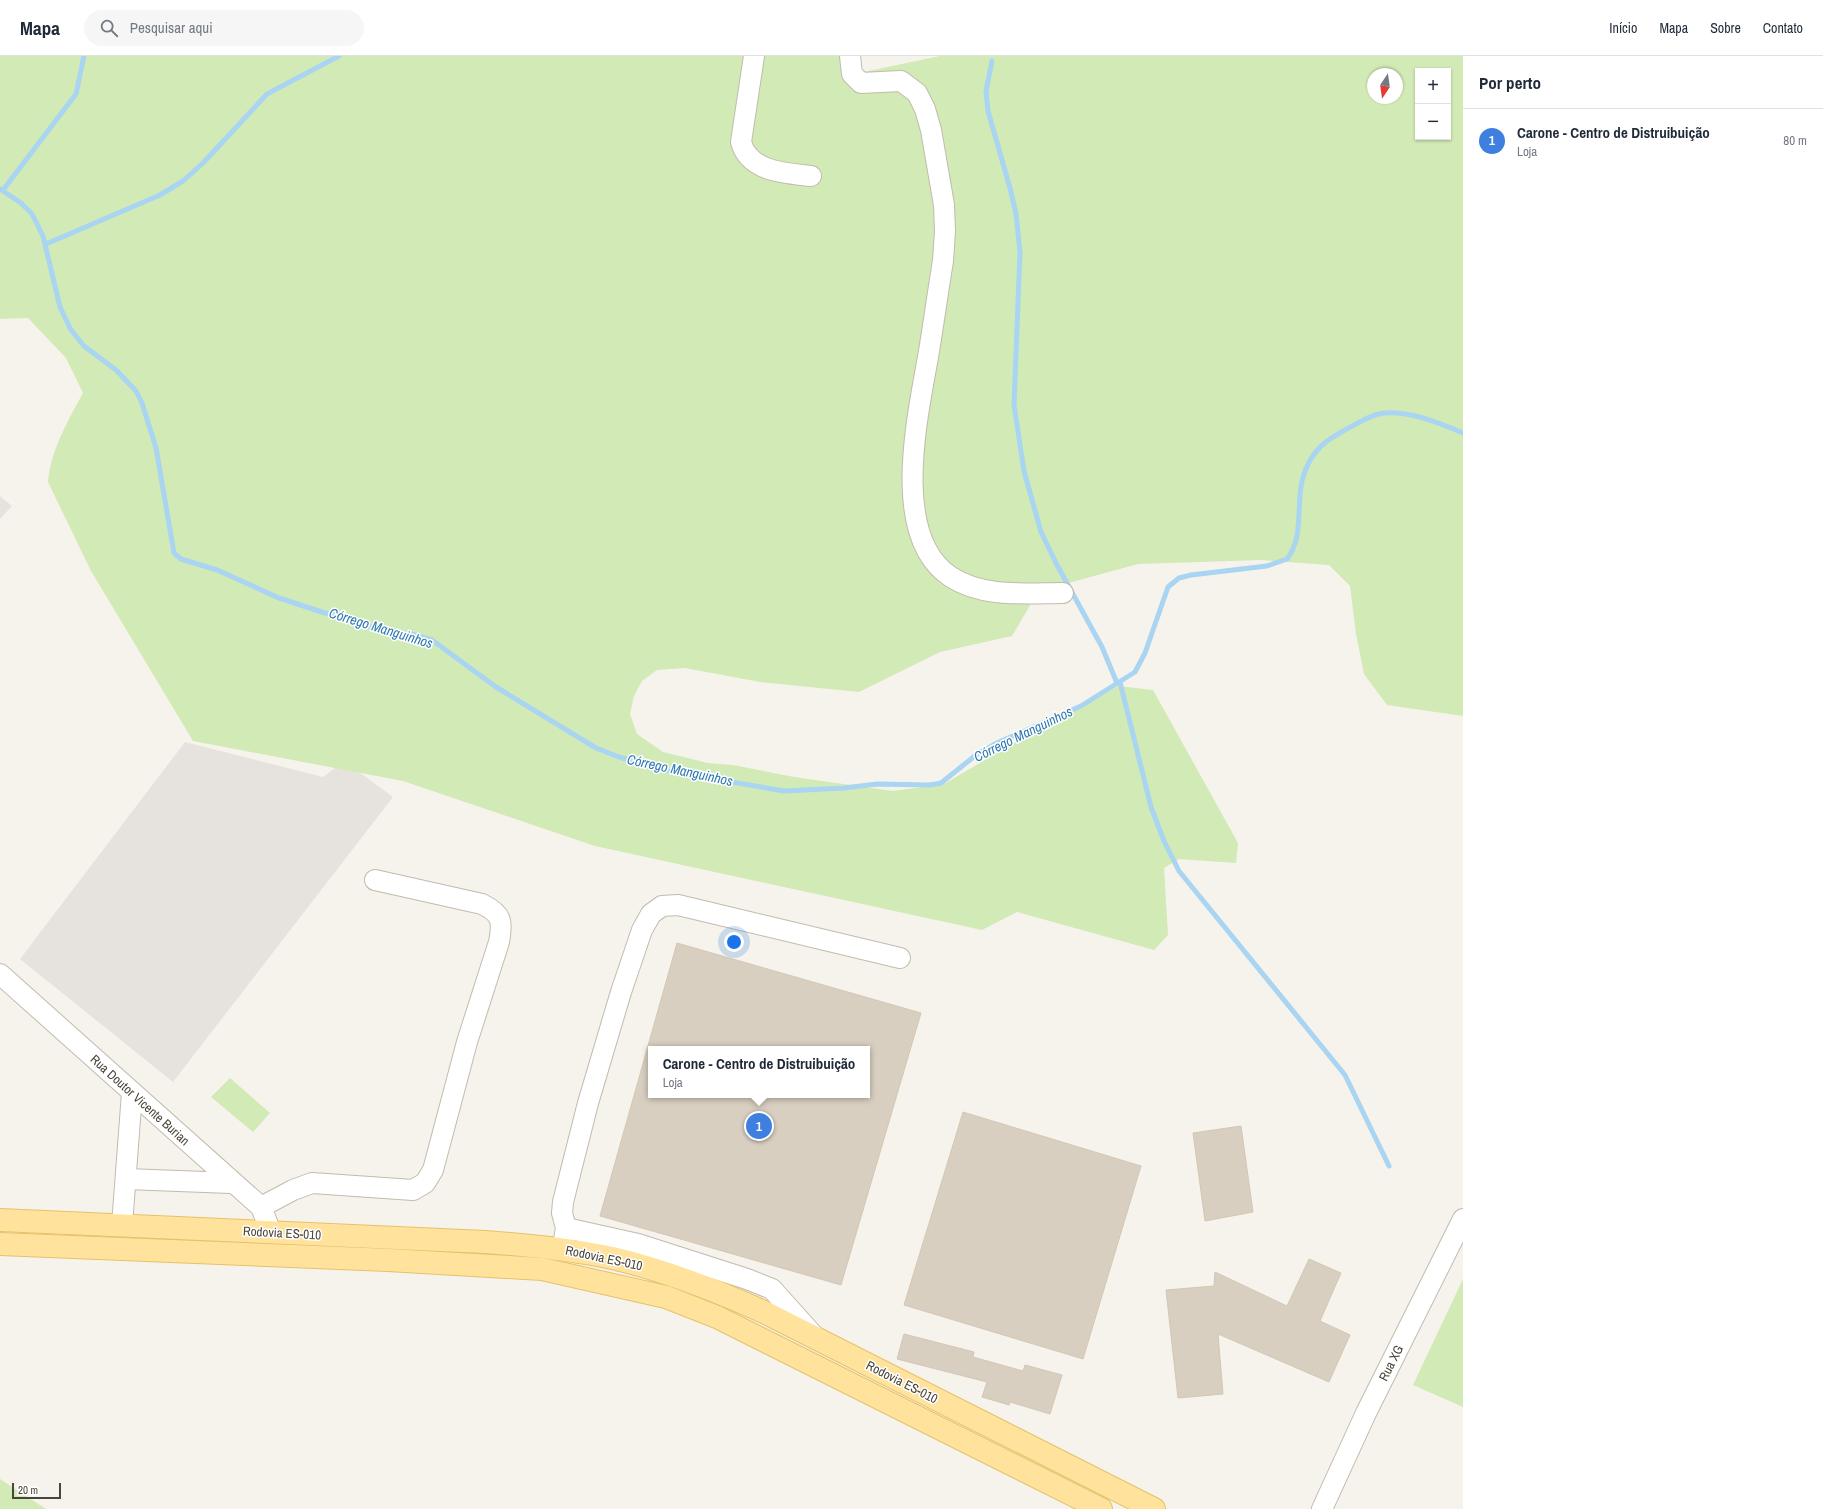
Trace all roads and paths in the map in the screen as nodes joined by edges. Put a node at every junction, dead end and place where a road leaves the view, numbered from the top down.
1 (754, 56) edge
2 (850, 56) edge
3 (811, 176) dead end
4 (1063, 593) dead end
5 (375, 880) dead end
6 (900, 958) dead end
7 (0, 974) edge
8 (132, 1093) junction
9 (126, 1179) junction
10 (232, 1182) junction
11 (261, 1207) junction
12 (1463, 1219) edge
13 (0, 1220) edge
14 (122, 1225) junction
15 (566, 1228) junction
16 (271, 1232) junction
17 (0, 1244) edge
18 (562, 1249) junction
19 (816, 1339) junction
20 (1101, 1509) edge
21 (1154, 1509) edge
22 (1322, 1509) edge

1 - 3 street
2 - 4 street
5 - 11 street
6 - 15 street
7 - 8 street, Rua Doutor Vicente Burian
8 - 9 street
8 - 10 street, Rua Doutor Vicente Burian
9 - 10 street
9 - 14 street
10 - 11 street, Rua Doutor Vicente Burian
11 - 16 street, Rua Doutor Vicente Burian
12 - 22 street, Rua XG
13 - 14 main road, Rodovia ES-010
14 - 16 main road, Rodovia ES-010
15 - 18 street
15 - 19 street
16 - 18 main road, Rodovia ES-010
17 - 20 main road, Rodovia ES-010
18 - 19 main road, Rodovia ES-010
19 - 21 main road, Rodovia ES-010

